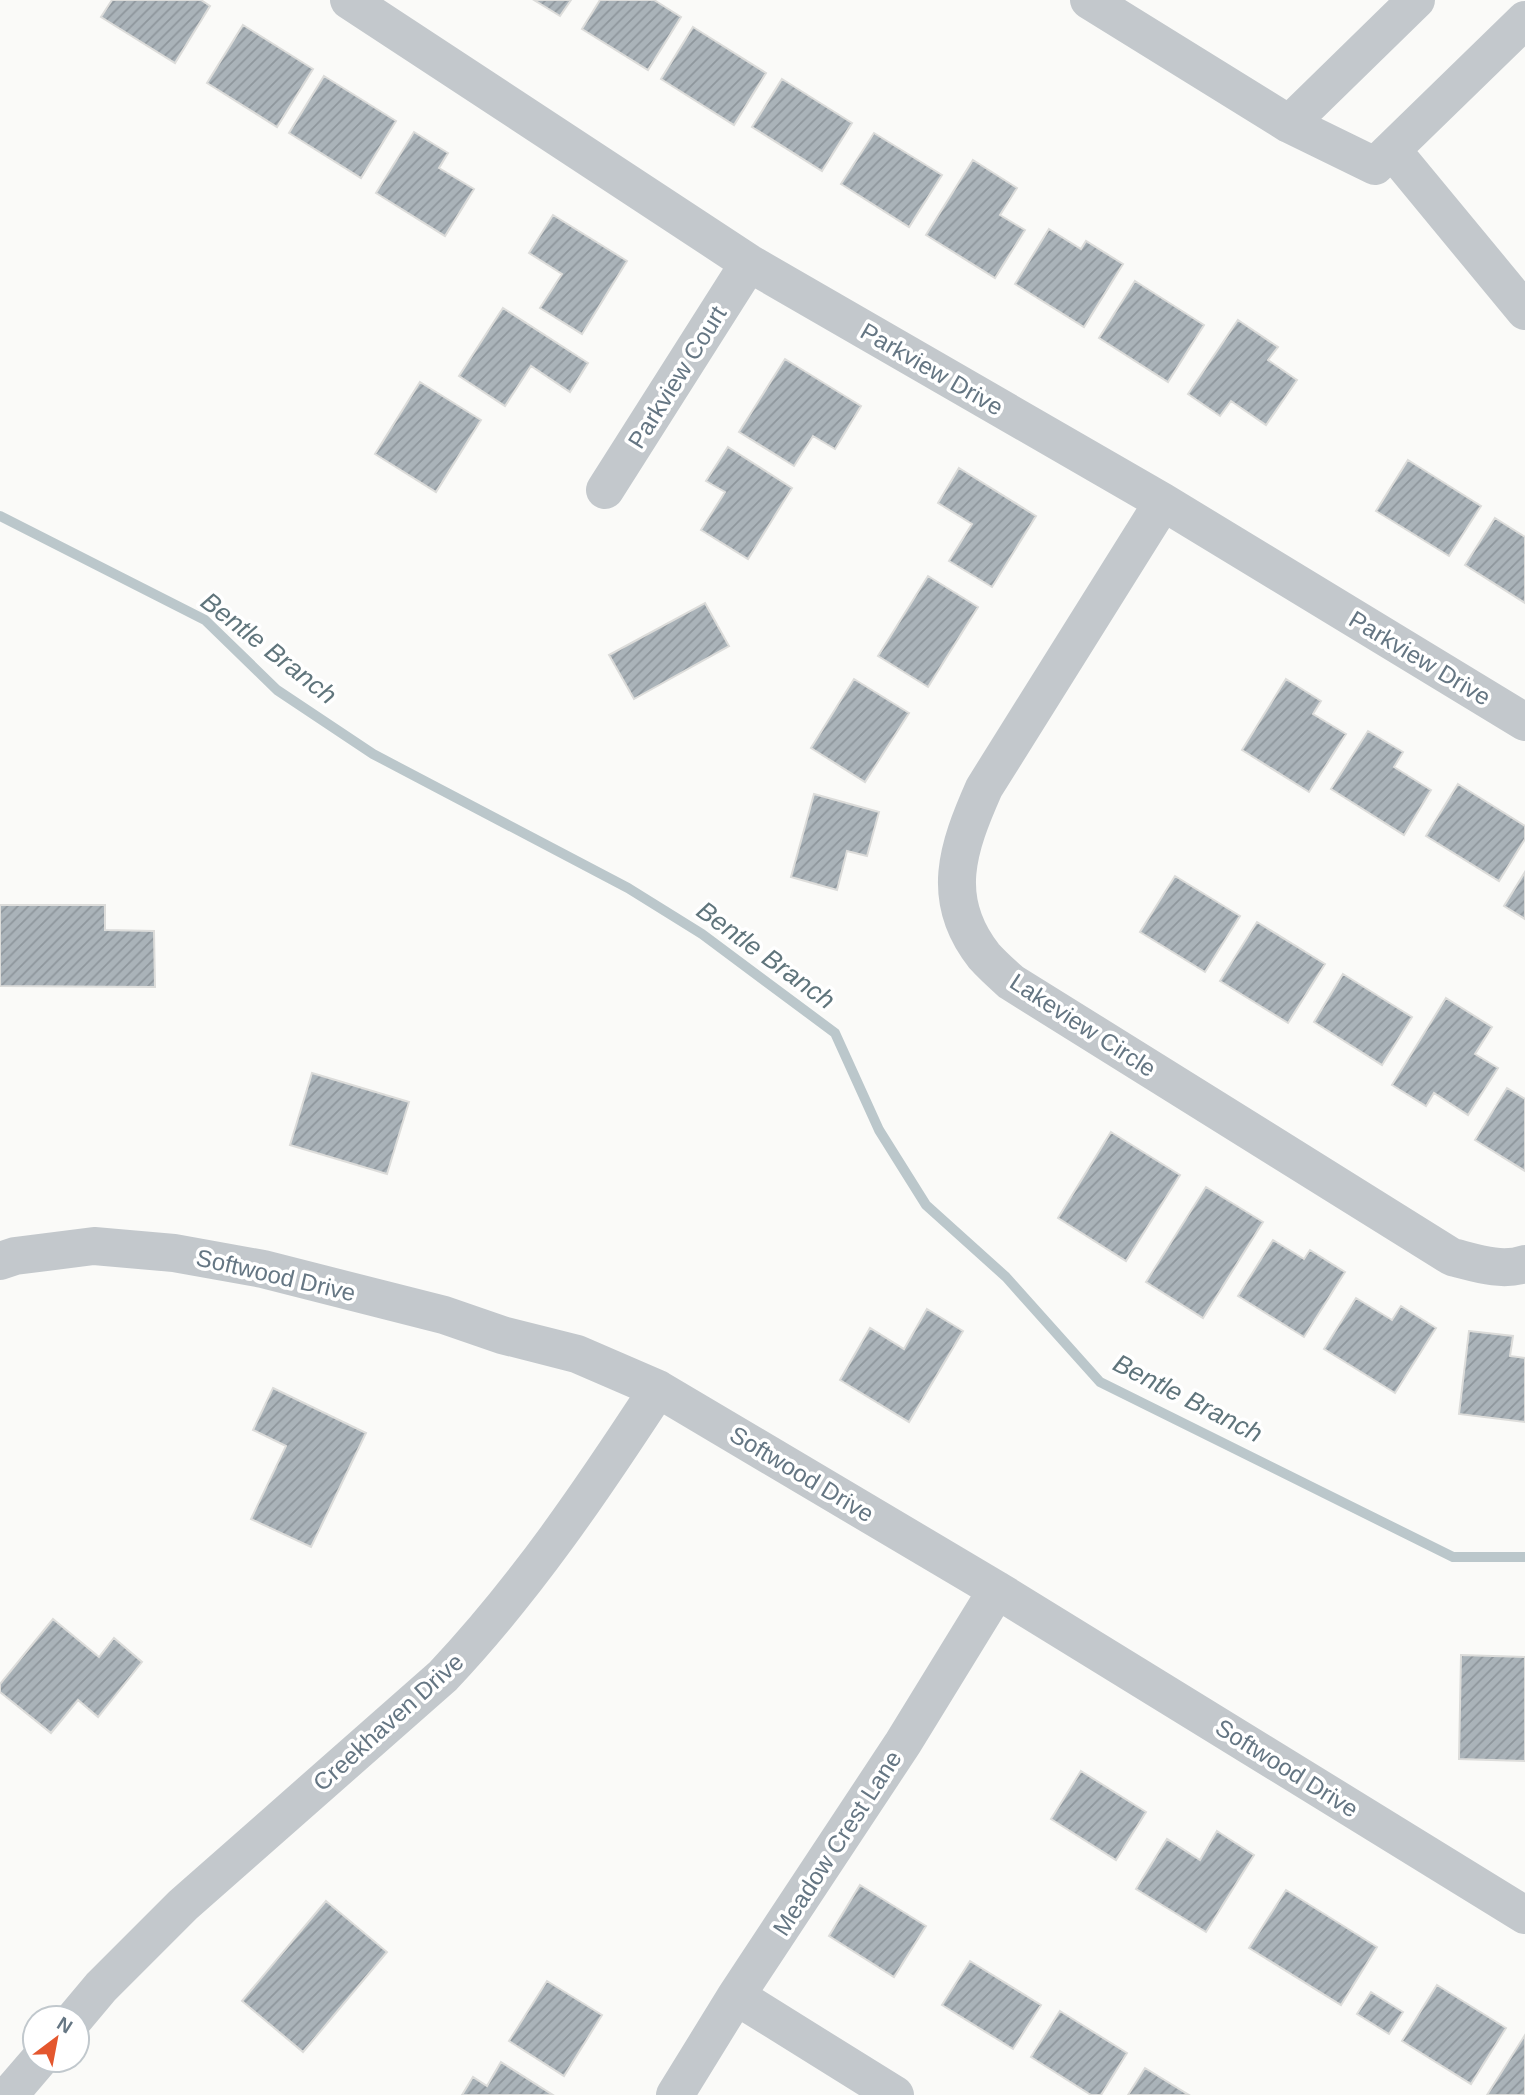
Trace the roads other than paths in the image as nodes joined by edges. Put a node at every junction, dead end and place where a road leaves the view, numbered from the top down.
1 (349, 0) edge
2 (1089, 0) edge
3 (1416, 0) edge
4 (1525, 20) edge
5 (1289, 124) junction
6 (1392, 150) junction
7 (749, 264) junction
8 (1525, 311) edge
9 (605, 491) dead end
10 (1163, 502) junction
11 (1525, 722) edge
12 (0, 1261) edge
13 (1525, 1264) edge
14 (658, 1389) junction
15 (998, 1590) junction
16 (1525, 1915) edge
17 (736, 1996) junction
18 (87, 2004) edge
19 (27, 2074) edge
20 (9, 2095) edge
21 (675, 2095) edge
22 (895, 2095) edge

1 - 7 street, Parkview Drive
2 - 5 street
3 - 5 street
4 - 6 street
5 - 6 street
6 - 8 street
7 - 9 street, Parkview Court
7 - 10 street, Parkview Drive
10 - 11 street, Parkview Drive
10 - 13 street, Lakeview Circle
12 - 14 street, Softwood Drive
14 - 15 street, Softwood Drive
14 - 18 street, Creekhaven Drive
15 - 16 street, Softwood Drive
15 - 17 street, Meadow Crest Lane
17 - 21 street, Meadow Crest Lane
17 - 22 street
19 - 20 street

